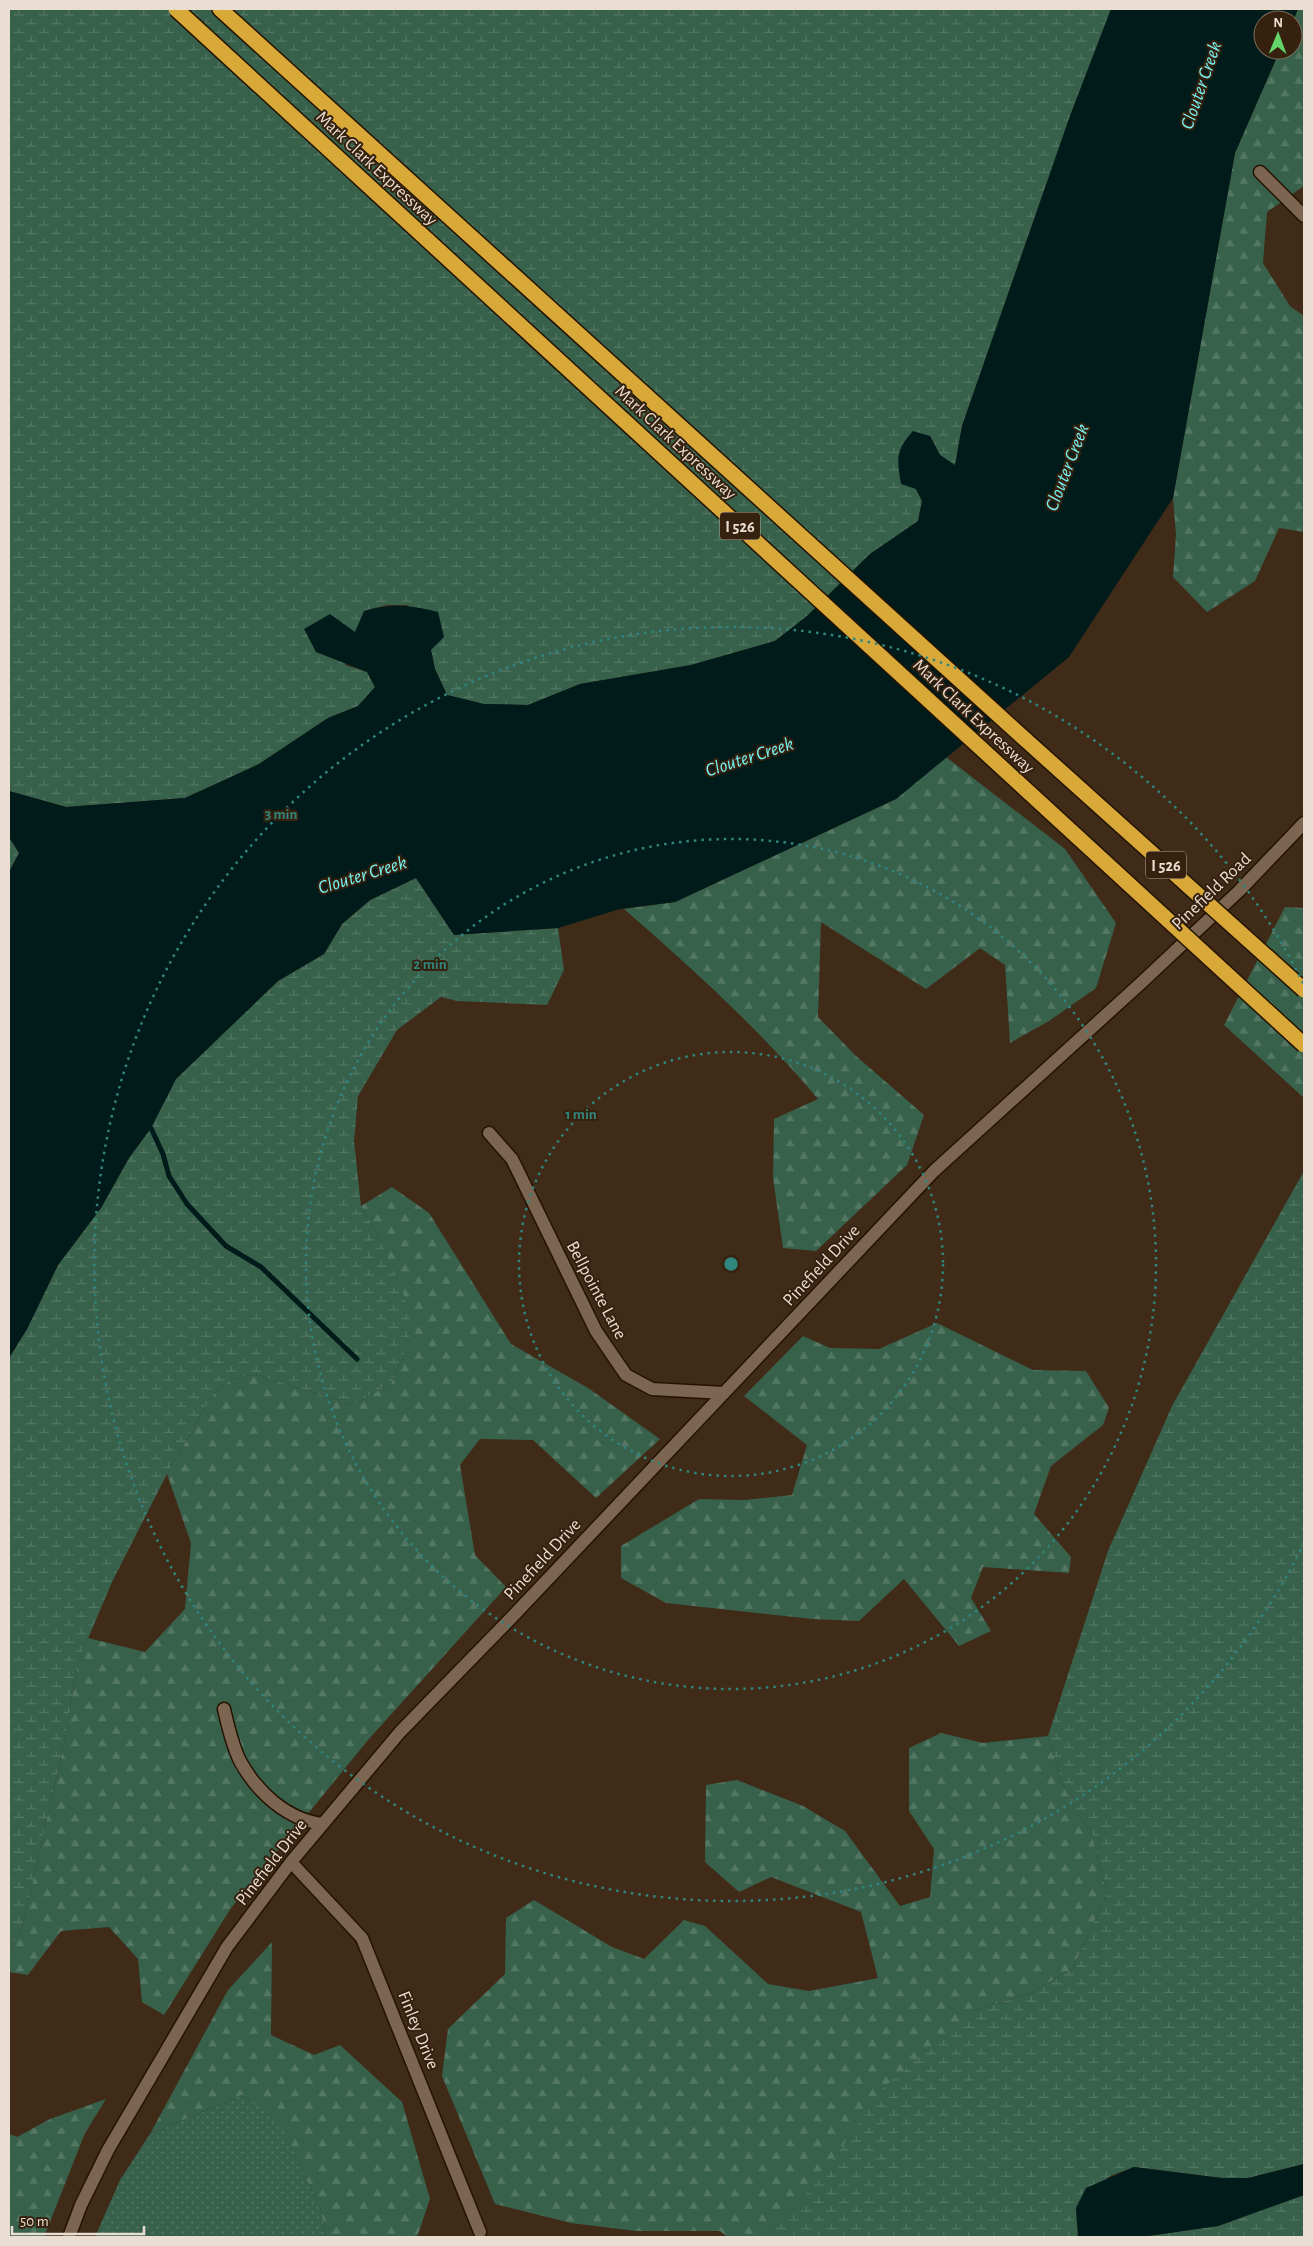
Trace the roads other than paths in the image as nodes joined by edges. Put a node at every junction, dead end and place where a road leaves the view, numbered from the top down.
1 (176, 9) edge
2 (220, 9) edge
3 (1260, 172) dead end
4 (1304, 216) edge
5 (1304, 823) edge
6 (1140, 983) joint
7 (1304, 990) edge
8 (1304, 1045) edge
9 (489, 1133) dead end
10 (724, 1393) junction
11 (224, 1709) dead end
12 (323, 1824) junction
13 (291, 1862) junction
14 (480, 2232) dead end
15 (69, 2237) edge

1 - 8 highway, Mark Clark Expressway / I 526, bridge
2 - 7 highway, Mark Clark Expressway / I 526, bridge
3 - 4 street
5 - 6 street, Pinefield Road
6 - 10 street, Pinefield Drive
9 - 10 street, Bellpointe Lane
10 - 12 street, Pinefield Drive
11 - 12 street
12 - 13 street, Pinefield Drive
13 - 14 street, Finley Drive
13 - 15 street, Pinefield Drive

